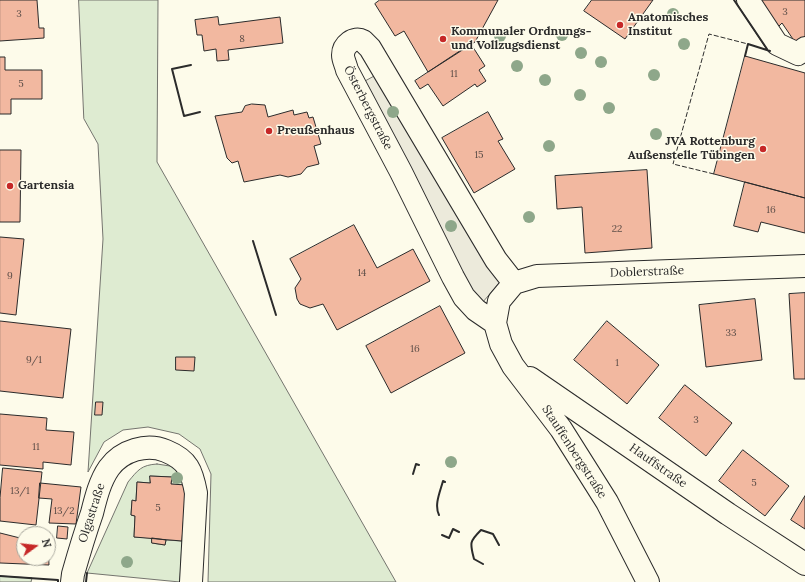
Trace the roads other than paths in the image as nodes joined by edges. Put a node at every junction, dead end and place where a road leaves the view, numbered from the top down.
1 (748, 0) edge
2 (805, 48) edge
3 (805, 266) edge
4 (514, 283) junction
5 (495, 323) junction
6 (513, 366) junction
7 (805, 564) edge
8 (72, 582) edge
9 (191, 582) edge
10 (648, 582) edge

1 - 2 street
3 - 4 street, Doblerstraße
4 - 5 street, Stauffenbergstraße
4 - 5 street, Österbergstraße
5 - 6 street, Stauffenbergstraße
6 - 7 street, Hauffstraße
6 - 10 street, Stauffenbergstraße
8 - 9 street, Olgastraße

